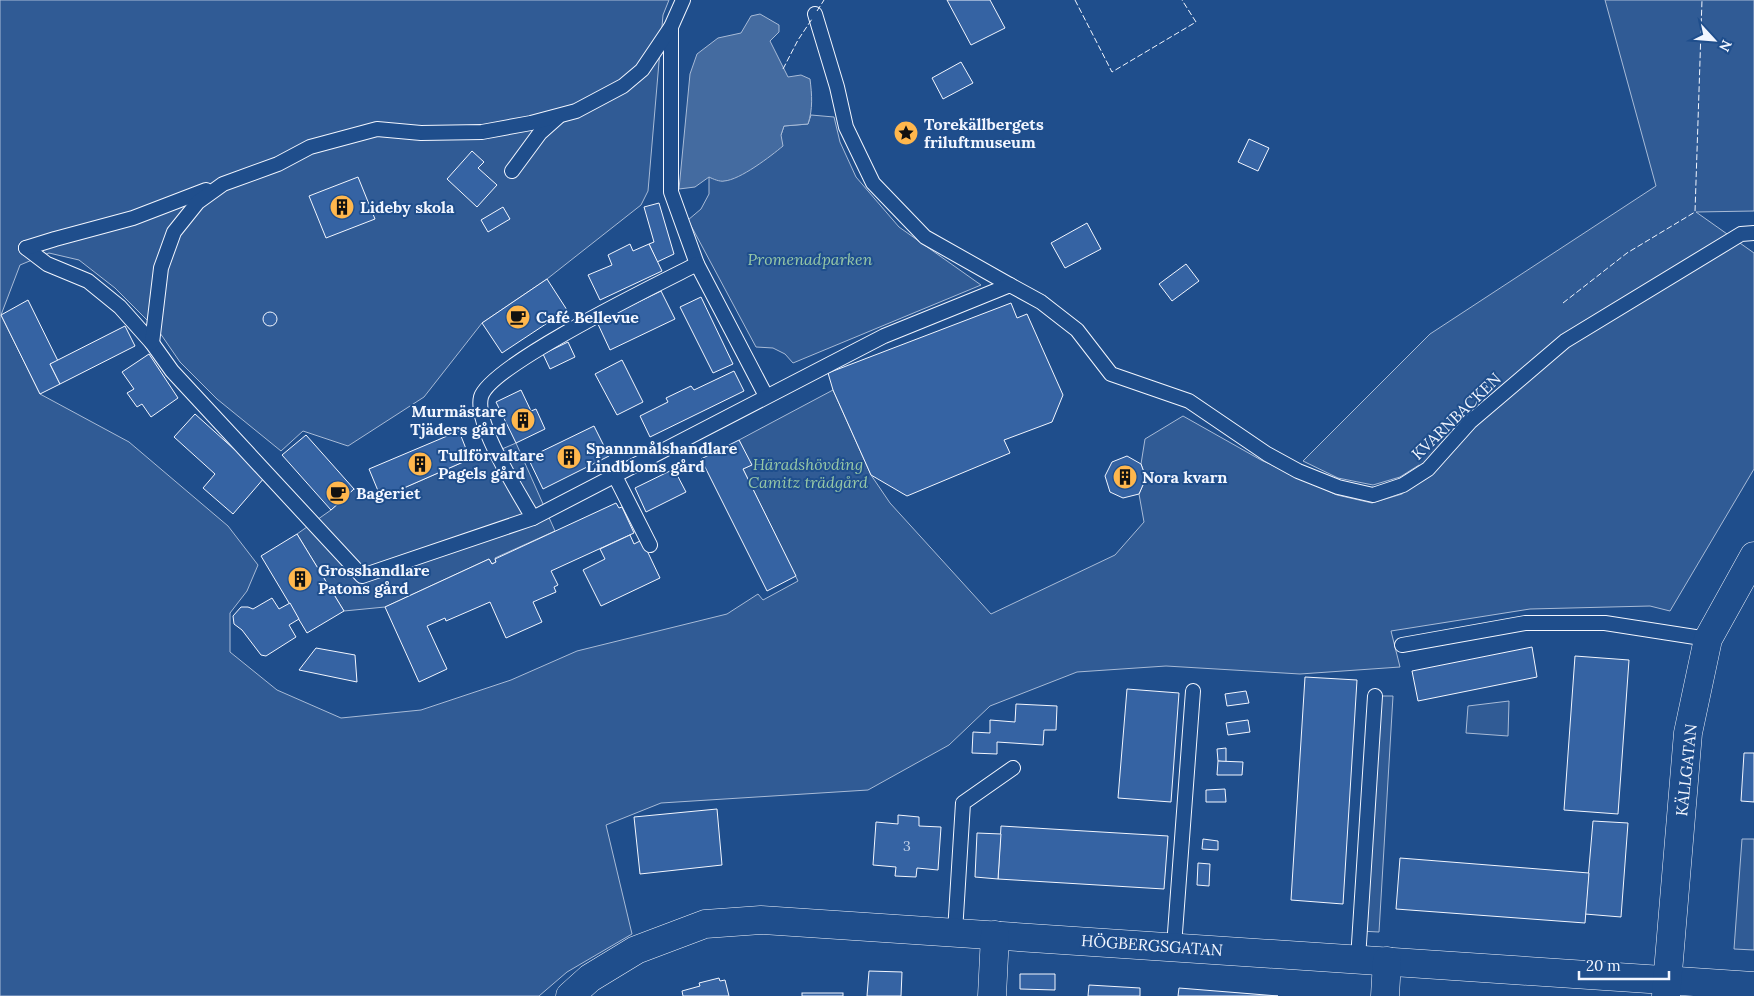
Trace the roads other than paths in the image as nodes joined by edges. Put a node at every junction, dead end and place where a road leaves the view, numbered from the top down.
1 (683, 0) edge
2 (815, 14) dead end
3 (671, 27) junction
4 (560, 115) junction
5 (512, 172) dead end
6 (223, 184) junction
7 (1754, 233) edge
8 (696, 264) junction
9 (1010, 285) junction
10 (152, 343) junction
11 (766, 396) junction
12 (615, 476) junction
13 (533, 518) junction
14 (650, 545) dead end
15 (1754, 556) edge
16 (1708, 639) junction
17 (1402, 645) dead end
18 (1193, 690) dead end
19 (1375, 696) dead end
20 (1013, 768) dead end
21 (955, 932) junction
22 (995, 935) junction
23 (1174, 946) junction
24 (1358, 959) junction
25 (1387, 961) junction
26 (1754, 986) edge
27 (1667, 988) edge
28 (570, 996) edge
29 (992, 996) edge
30 (1385, 996) edge

1 - 3 lane
2 - 9 lane
3 - 4 lane
3 - 8 lane
4 - 5 lane
4 - 6 lane
6 - 10 lane
6 - 10 lane
7 - 9 lane, KVARNBACKEN
8 - 11 lane
8 - 13 lane
9 - 11 lane
10 - 13 lane
11 - 12 lane
12 - 13 lane
12 - 14 lane
15 - 16 street, KÄLLGATAN
16 - 17 lane
16 - 27 street, KÄLLGATAN
18 - 23 lane
19 - 24 lane
20 - 21 lane
21 - 22 street, HÖGBERGSGATAN
21 - 28 street, HÖGBERGSGATAN
22 - 23 street, HÖGBERGSGATAN
22 - 29 street
23 - 24 street, HÖGBERGSGATAN
24 - 25 street, HÖGBERGSGATAN
25 - 27 street, HÖGBERGSGATAN
25 - 30 street
26 - 27 street, HÖGBERGSGATAN

